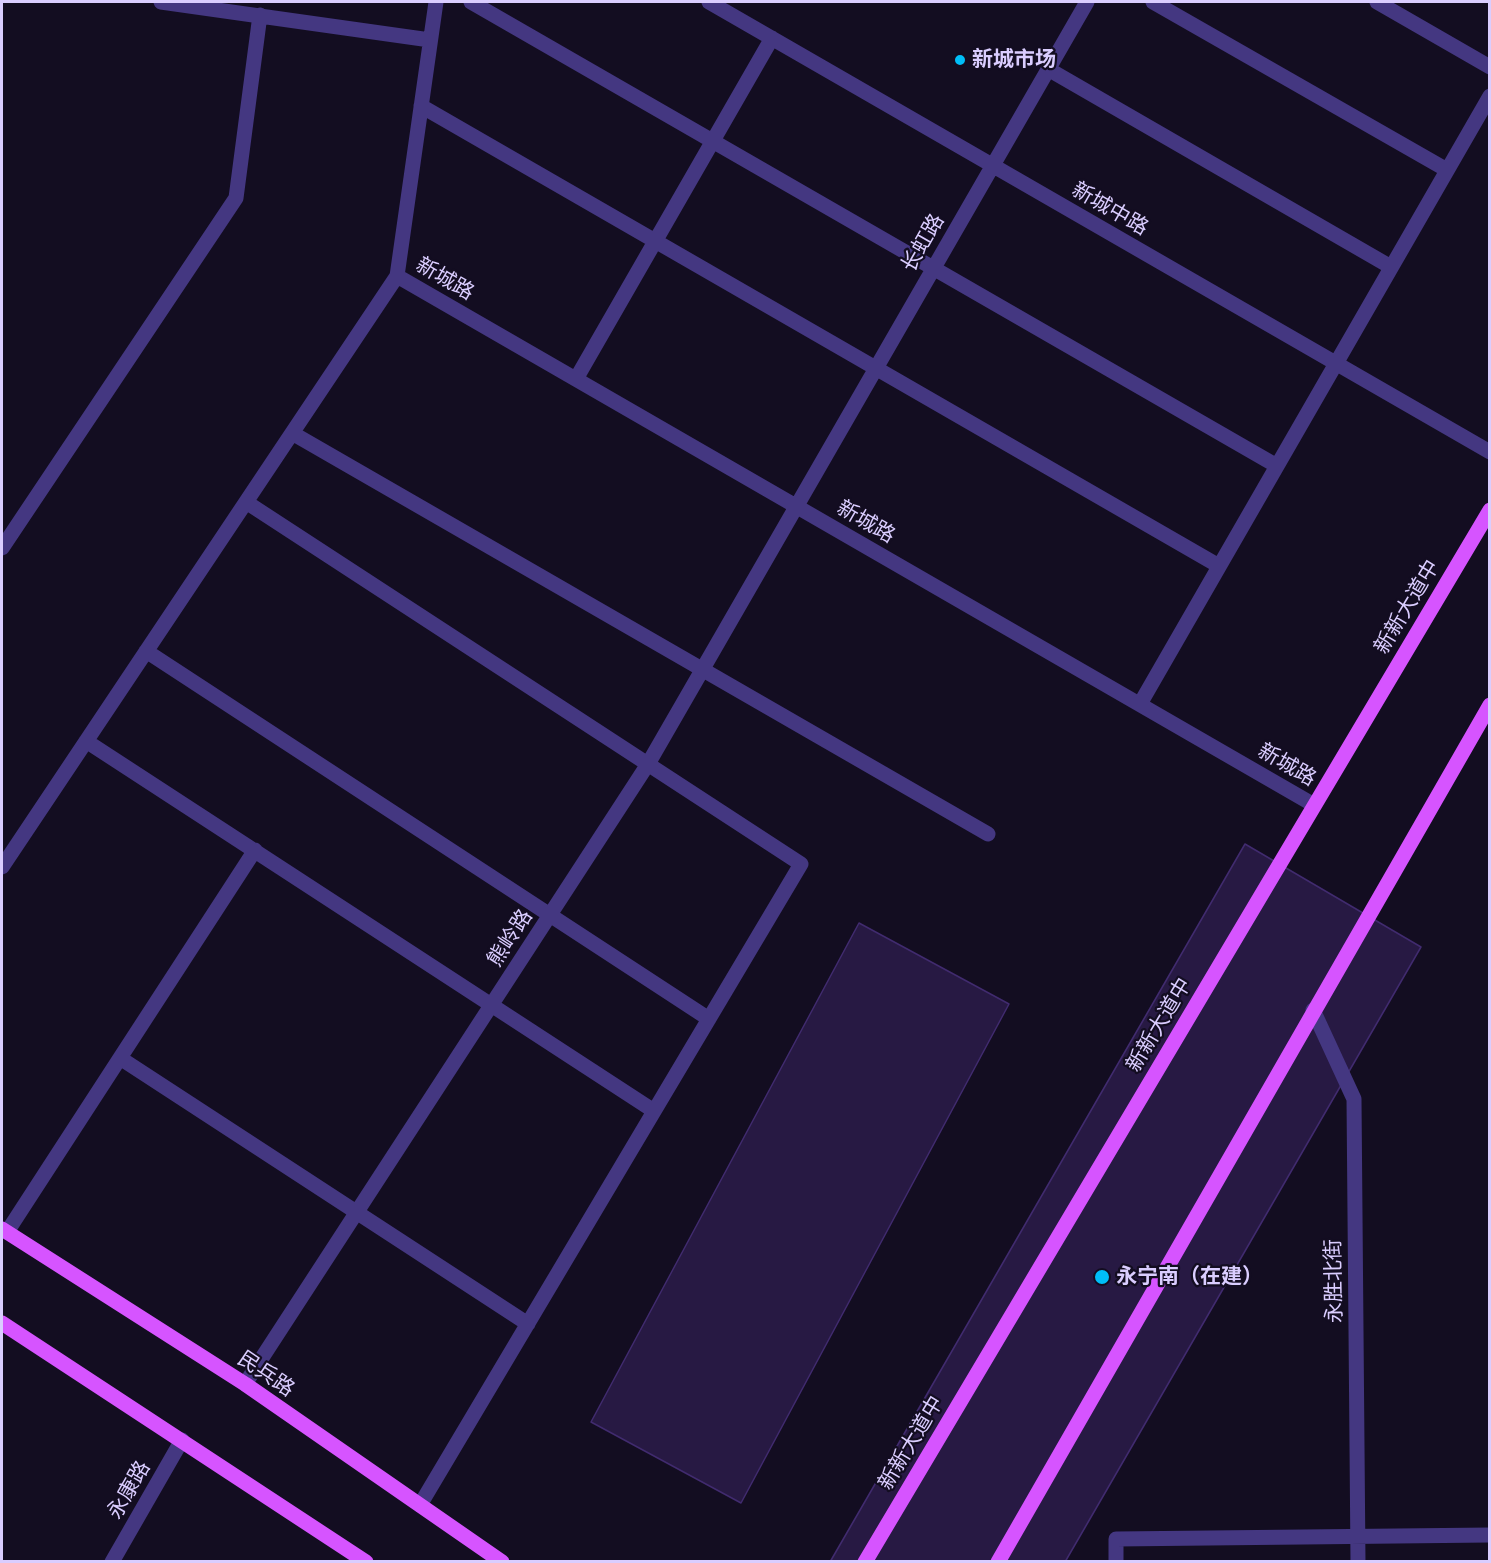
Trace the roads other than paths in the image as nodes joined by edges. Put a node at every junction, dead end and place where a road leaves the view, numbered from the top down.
1 (161, 2) edge
2 (436, 2) edge
3 (471, 2) edge
4 (709, 2) edge
5 (1087, 2) edge
6 (1154, 2) edge
7 (1377, 2) edge
8 (260, 15) junction
9 (772, 38) junction
10 (430, 40) junction
11 (1490, 67) edge
12 (1048, 69) junction
13 (1490, 96) edge
14 (421, 106) junction
15 (713, 141) junction
16 (993, 165) junction
17 (1447, 170) junction
18 (655, 241) junction
19 (1391, 267) junction
20 (933, 268) junction
21 (397, 276) junction
22 (1336, 363) junction
23 (876, 369) junction
24 (576, 379) junction
25 (292, 433) junction
26 (1490, 452) edge
27 (1277, 466) junction
28 (246, 502) junction
29 (797, 506) junction
30 (1490, 510) edge
31 (2, 548) edge
32 (1219, 566) junction
33 (146, 651) junction
34 (703, 669) junction
35 (1140, 704) junction
36 (1490, 705) edge
37 (86, 741) junction
38 (648, 764) junction
39 (1314, 805) junction
40 (988, 834) dead end
41 (255, 850) junction
42 (2, 867) edge
43 (550, 915) junction
44 (492, 1005) junction
45 (1313, 1010) junction
46 (709, 1019) junction
47 (120, 1058) junction
48 (654, 1111) junction
49 (356, 1212) junction
50 (4, 1230) edge
51 (2, 1323) edge
52 (528, 1324) junction
53 (245, 1384) junction
54 (182, 1440) junction
55 (420, 1505) junction
56 (1490, 1535) edge
57 (1358, 1536) junction
58 (112, 1562) edge
59 (366, 1562) edge
60 (502, 1562) edge
61 (865, 1562) edge
62 (998, 1562) edge
63 (1116, 1562) edge
64 (1358, 1562) edge

1 - 8 street
2 - 10 street
3 - 15 street
4 - 9 street, 新城中路
5 - 12 street, 长虹路
6 - 17 street
7 - 11 street
8 - 10 street
8 - 31 street
9 - 15 street
9 - 16 street, 新城中路
10 - 14 street
12 - 16 street, 长虹路
12 - 19 street
13 - 17 street
14 - 18 street
14 - 21 street
15 - 18 street
15 - 20 street
16 - 20 street, 长虹路
16 - 22 street, 新城中路
17 - 19 street
18 - 23 street
18 - 24 street
19 - 22 street
20 - 23 street, 长虹路
20 - 27 street
21 - 24 street, 新城路
21 - 25 street
22 - 26 street, 新城中路
22 - 27 street
23 - 29 street, 长虹路
23 - 32 street
24 - 29 street, 新城路
25 - 28 street
25 - 34 street
27 - 32 street
28 - 33 street
28 - 38 street
29 - 34 street, 熊岭路
29 - 35 street, 新城路
30 - 39 main road, 新新大道中
32 - 35 street
33 - 37 street
33 - 43 street
34 - 38 street, 熊岭路
34 - 40 street
35 - 39 street, 新城路
36 - 45 main road
37 - 41 street
37 - 42 street
38 - 43 street, 熊岭路
38 - 46 street
39 - 61 main road, 新新大道中
41 - 44 street
41 - 47 street
43 - 44 street, 熊岭路
43 - 46 street
44 - 48 street
44 - 49 street, 熊岭路
45 - 57 street, 永胜北街
45 - 62 main road
46 - 48 street
47 - 49 street
47 - 50 street
48 - 52 street
49 - 52 street
49 - 53 street, 熊岭路
50 - 53 main road, 民兵路
51 - 54 main road
52 - 55 street
53 - 55 main road, 民兵路
54 - 58 street, 永康路
54 - 59 main road
55 - 60 main road, 民兵路
56 - 57 street
57 - 63 street
57 - 64 street, 永胜北街

